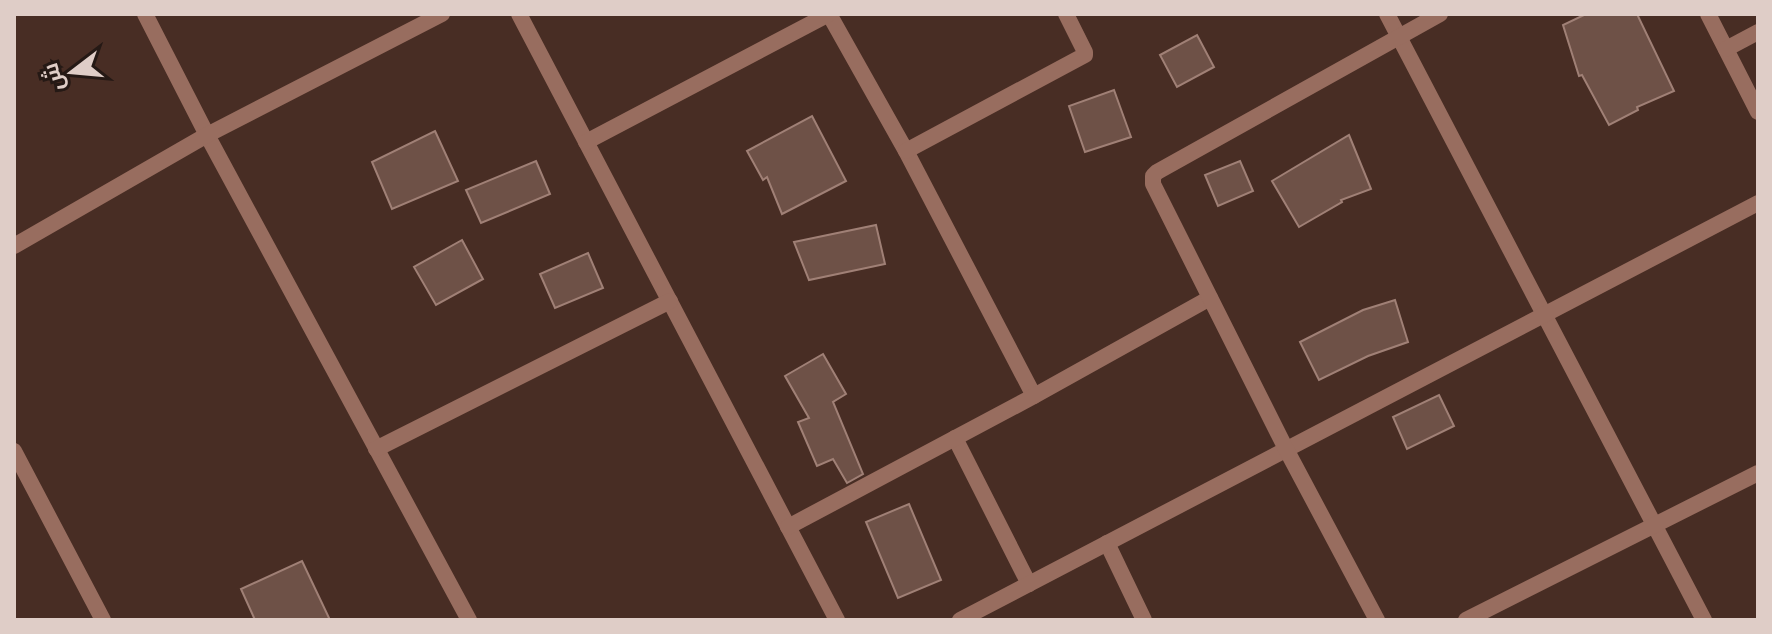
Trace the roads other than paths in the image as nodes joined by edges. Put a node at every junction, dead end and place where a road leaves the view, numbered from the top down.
1 (145, 14) edge
2 (442, 14) edge
3 (519, 14) edge
4 (829, 14) edge
5 (1066, 14) edge
6 (1387, 14) edge
7 (1440, 14) edge
8 (1708, 14) edge
9 (1758, 32) edge
10 (1399, 36) junction
11 (1726, 49) junction
12 (1758, 112) edge
13 (207, 135) junction
14 (586, 142) junction
15 (906, 151) junction
16 (1758, 203) edge
17 (14, 246) edge
18 (1210, 298) junction
19 (670, 301) junction
20 (1544, 315) junction
21 (1034, 396) junction
22 (955, 438) junction
23 (376, 449) junction
24 (1286, 449) junction
25 (14, 451) edge
26 (1758, 473) edge
27 (1654, 526) junction
28 (788, 527) junction
29 (1107, 543) junction
30 (1029, 584) junction
31 (103, 620) edge
32 (469, 620) edge
33 (837, 620) edge
34 (960, 620) edge
35 (1144, 620) edge
36 (1377, 620) edge
37 (1466, 620) edge
38 (1704, 620) edge

1 - 13 street
2 - 13 street
3 - 14 street
4 - 14 street
4 - 15 street
5 - 15 street
6 - 10 street
7 - 10 street
8 - 11 street
9 - 11 street
10 - 18 street
10 - 20 street
11 - 12 street
13 - 17 street
13 - 23 street
14 - 19 street
15 - 21 street
16 - 20 street
18 - 21 street
18 - 24 street
19 - 23 street
19 - 28 street
20 - 24 street
20 - 27 street
21 - 22 street
22 - 28 street
22 - 30 street
23 - 32 street
24 - 29 street
24 - 36 street
25 - 31 street
26 - 27 street
27 - 37 street
27 - 38 street
28 - 33 street
29 - 30 street
29 - 35 street
30 - 34 street

